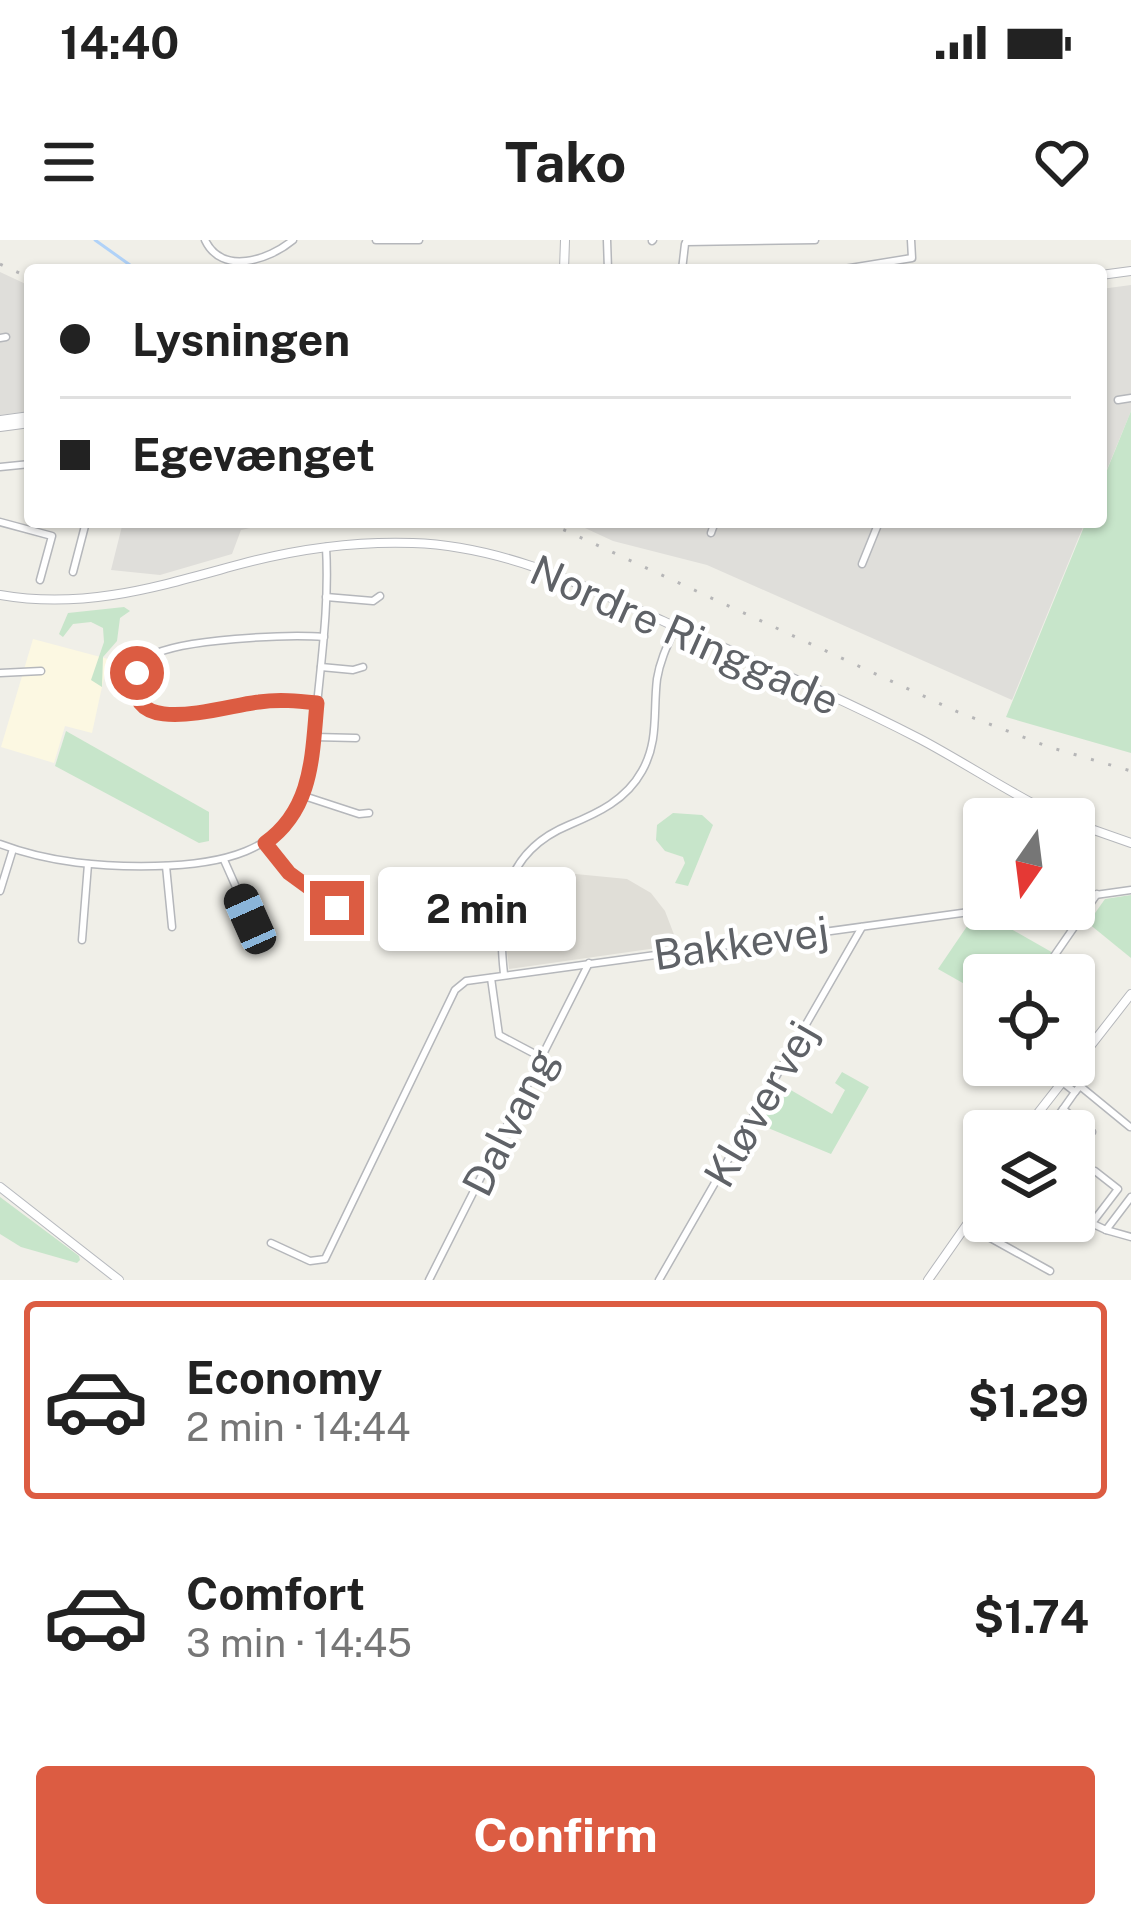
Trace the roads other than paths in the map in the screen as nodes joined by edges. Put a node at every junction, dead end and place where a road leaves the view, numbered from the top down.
1 (205, 240) edge
2 (293, 240) edge
3 (376, 240) edge
4 (419, 240) edge
5 (815, 240) edge
6 (911, 240) edge
7 (686, 241) edge
8 (875, 264) edge
9 (1131, 398) edge
10 (1118, 400) dead end
11 (0, 522) edge
12 (84, 528) edge
13 (713, 528) edge
14 (877, 528) edge
15 (711, 533) dead end
16 (52, 536) junction
17 (62, 539) dead end
18 (326, 548) junction
19 (862, 564) dead end
20 (73, 572) dead end
21 (40, 580) dead end
22 (0, 595) edge
23 (380, 596) dead end
24 (326, 597) junction
25 (676, 626) junction
26 (324, 637) junction
27 (321, 667) junction
28 (363, 667) dead end
29 (40, 671) dead end
30 (0, 673) edge
31 (317, 703) junction
32 (314, 737) junction
33 (356, 737) dead end
34 (303, 796) junction
35 (1026, 798) edge
36 (369, 813) dead end
37 (1095, 830) edge
38 (265, 843) junction
39 (1131, 843) edge
40 (0, 844) edge
41 (13, 849) junction
42 (224, 860) junction
43 (88, 864) junction
44 (166, 866) junction
45 (1131, 890) edge
46 (0, 891) edge
47 (1097, 894) joint
48 (337, 908) dead end
49 (963, 913) edge
50 (172, 927) dead end
51 (862, 927) junction
52 (82, 940) dead end
53 (263, 948) dead end
54 (1056, 954) edge
55 (590, 963) junction
56 (504, 976) junction
57 (491, 978) junction
58 (1131, 994) edge
59 (1095, 1039) edge
60 (536, 1054) dead end
61 (1067, 1086) edge
62 (1075, 1092) junction
63 (1063, 1109) edge
64 (1130, 1127) edge
65 (1095, 1172) edge
66 (0, 1187) edge
67 (1131, 1197) edge
68 (1095, 1218) edge
69 (1095, 1224) edge
70 (1106, 1230) junction
71 (963, 1231) edge
72 (1131, 1237) edge
73 (998, 1242) edge
74 (271, 1244) dead end
75 (1050, 1271) dead end
76 (119, 1280) edge
77 (429, 1280) edge
78 (658, 1280) edge
79 (928, 1280) edge

1 - 2 street
3 - 4 street
5 - 7 street
6 - 8 street
9 - 10 street
11 - 16 street
12 - 20 street
13 - 15 street
14 - 19 street
16 - 17 street
16 - 21 street
18 - 22 street, Nordre Ringgade
18 - 24 street
18 - 25 street, Nordre Ringgade
23 - 24 street
24 - 26 street
25 - 35 street, Nordre Ringgade
25 - 56 street
26 - 27 street
26 - 31 street
27 - 28 street
27 - 31 street
29 - 30 street
31 - 32 street
32 - 33 street
32 - 34 street
34 - 36 street
34 - 38 street
37 - 39 street
38 - 42 street
38 - 48 street
40 - 41 street
41 - 43 street
41 - 46 street
42 - 44 street
42 - 53 street
43 - 44 street
43 - 52 street
44 - 50 street
45 - 47 street
47 - 54 street
49 - 51 street, Bakkevej
51 - 55 street, Bakkevej
51 - 78 street, Kløvervej
55 - 56 street, Bakkevej
55 - 77 street, Dalvang
56 - 57 street, Bakkevej
57 - 60 street
57 - 74 street, Bakkevej
58 - 59 street
61 - 62 street
62 - 63 street
62 - 64 street
65 - 68 street
66 - 76 street
67 - 70 street
69 - 70 street
70 - 72 street
71 - 79 street
73 - 75 street

